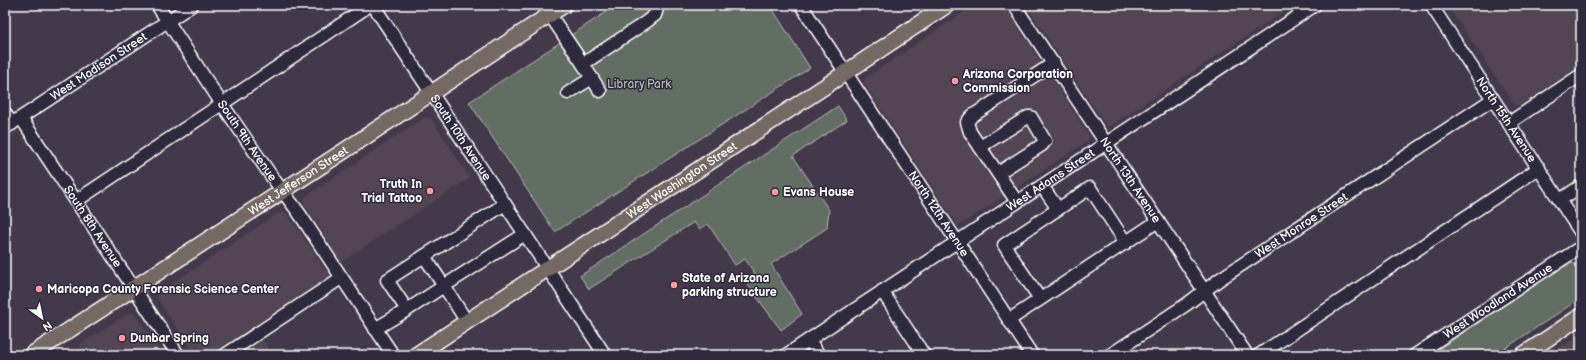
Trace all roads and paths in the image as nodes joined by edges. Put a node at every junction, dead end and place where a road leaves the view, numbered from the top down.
1 (158, 5) edge
2 (192, 5) edge
3 (370, 5) edge
4 (373, 5) edge
5 (564, 5) edge
6 (658, 5) edge
7 (801, 5) edge
8 (947, 5) edge
9 (1014, 5) edge
10 (1316, 5) edge
11 (1431, 5) edge
12 (550, 15) junction
13 (168, 21) junction
14 (583, 64) junction
15 (1054, 64) junction
16 (845, 73) junction
17 (1581, 75) edge
18 (592, 78) junction
19 (600, 91) dead end
20 (431, 93) junction
21 (568, 93) dead end
22 (1493, 99) junction
23 (222, 104) junction
24 (5, 113) edge
25 (1509, 122) junction
26 (13, 123) edge
27 (1106, 143) junction
28 (980, 148) junction
29 (1538, 168) junction
30 (998, 173) junction
31 (1042, 186) junction
32 (1581, 186) edge
33 (282, 191) junction
34 (1560, 200) junction
35 (76, 201) junction
36 (1017, 202) junction
37 (505, 204) junction
38 (1058, 209) junction
39 (1158, 221) junction
40 (1581, 233) edge
41 (525, 234) junction
42 (957, 242) junction
43 (1126, 243) junction
44 (1581, 247) edge
45 (424, 256) junction
46 (548, 269) junction
47 (341, 278) junction
48 (444, 286) junction
49 (134, 289) junction
50 (882, 291) junction
51 (1204, 291) junction
52 (1040, 299) junction
53 (408, 310) junction
54 (1581, 316) edge
55 (1009, 320) junction
56 (467, 322) junction
57 (375, 329) junction
58 (809, 340) junction
59 (1531, 353) edge
60 (31, 355) edge
61 (178, 355) edge
62 (225, 355) edge
63 (393, 355) edge
64 (416, 355) edge
65 (604, 355) edge
66 (786, 355) edge
67 (819, 355) edge
68 (924, 355) edge
69 (1032, 355) edge
70 (1110, 355) edge
71 (1247, 355) edge
72 (1259, 355) edge
73 (1415, 355) edge

1 - 13 street, South 9th Avenue
2 - 13 street, West Madison Street
3 - 23 street
4 - 20 street, South 10th Avenue
5 - 12 main road, West Jefferson Street
6 - 14 street
7 - 16 street, North 12th Avenue
8 - 16 main road, West Washington Street
9 - 15 street, North 13th Avenue
10 - 27 street, West Adams Street
11 - 22 street, North 15th Avenue
12 - 14 street
12 - 20 main road, West Jefferson Street
13 - 23 street, South 9th Avenue
13 - 26 street, West Madison Street
14 - 18 street
15 - 27 street, North 13th Avenue
15 - 28 street
16 - 42 street, North 12th Avenue
16 - 46 main road, West Washington Street
17 - 25 street
18 - 19 street
18 - 21 street
20 - 33 main road, West Jefferson Street
20 - 37 street, South 10th Avenue
22 - 25 street, North 15th Avenue
22 - 51 street, West Monroe Street
23 - 33 street, South 9th Avenue
23 - 35 street
24 - 26 street, South 8th Avenue
25 - 29 street, North 15th Avenue
26 - 35 street, South 8th Avenue
27 - 31 street, West Adams Street
27 - 39 street, North 13th Avenue
28 - 30 street
28 - 30 street
29 - 34 street, North 15th Avenue
29 - 72 street
30 - 36 street
31 - 36 street, West Adams Street
31 - 38 street
32 - 34 street
33 - 47 street, South 9th Avenue
33 - 49 main road, West Jefferson Street
34 - 40 street, North 15th Avenue
35 - 49 street, South 8th Avenue
36 - 42 street, West Adams Street
37 - 41 street, South 10th Avenue
37 - 45 street
38 - 43 street
38 - 52 street
39 - 43 street
39 - 51 street, North 13th Avenue
41 - 46 street, South 10th Avenue
41 - 48 street
42 - 50 street, West Adams Street
42 - 55 street, North 12th Avenue
43 - 52 street
44 - 73 street, West Woodland Avenue
45 - 48 street
45 - 53 street
46 - 56 main road, West Washington Street
46 - 65 street, South 10th Avenue
47 - 57 street, South 9th Avenue
47 - 62 street
48 - 53 street
48 - 56 street
49 - 60 main road, West Jefferson Street
49 - 61 street, South 8th Avenue
50 - 58 street, West Adams Street
50 - 68 street
51 - 70 street, West Monroe Street
51 - 71 street, North 13th Avenue
52 - 55 street
53 - 57 street
54 - 59 main road
55 - 69 street, North 12th Avenue
56 - 64 main road, West Washington Street
57 - 63 street, South 9th Avenue
58 - 66 street, West Adams Street
58 - 67 street

